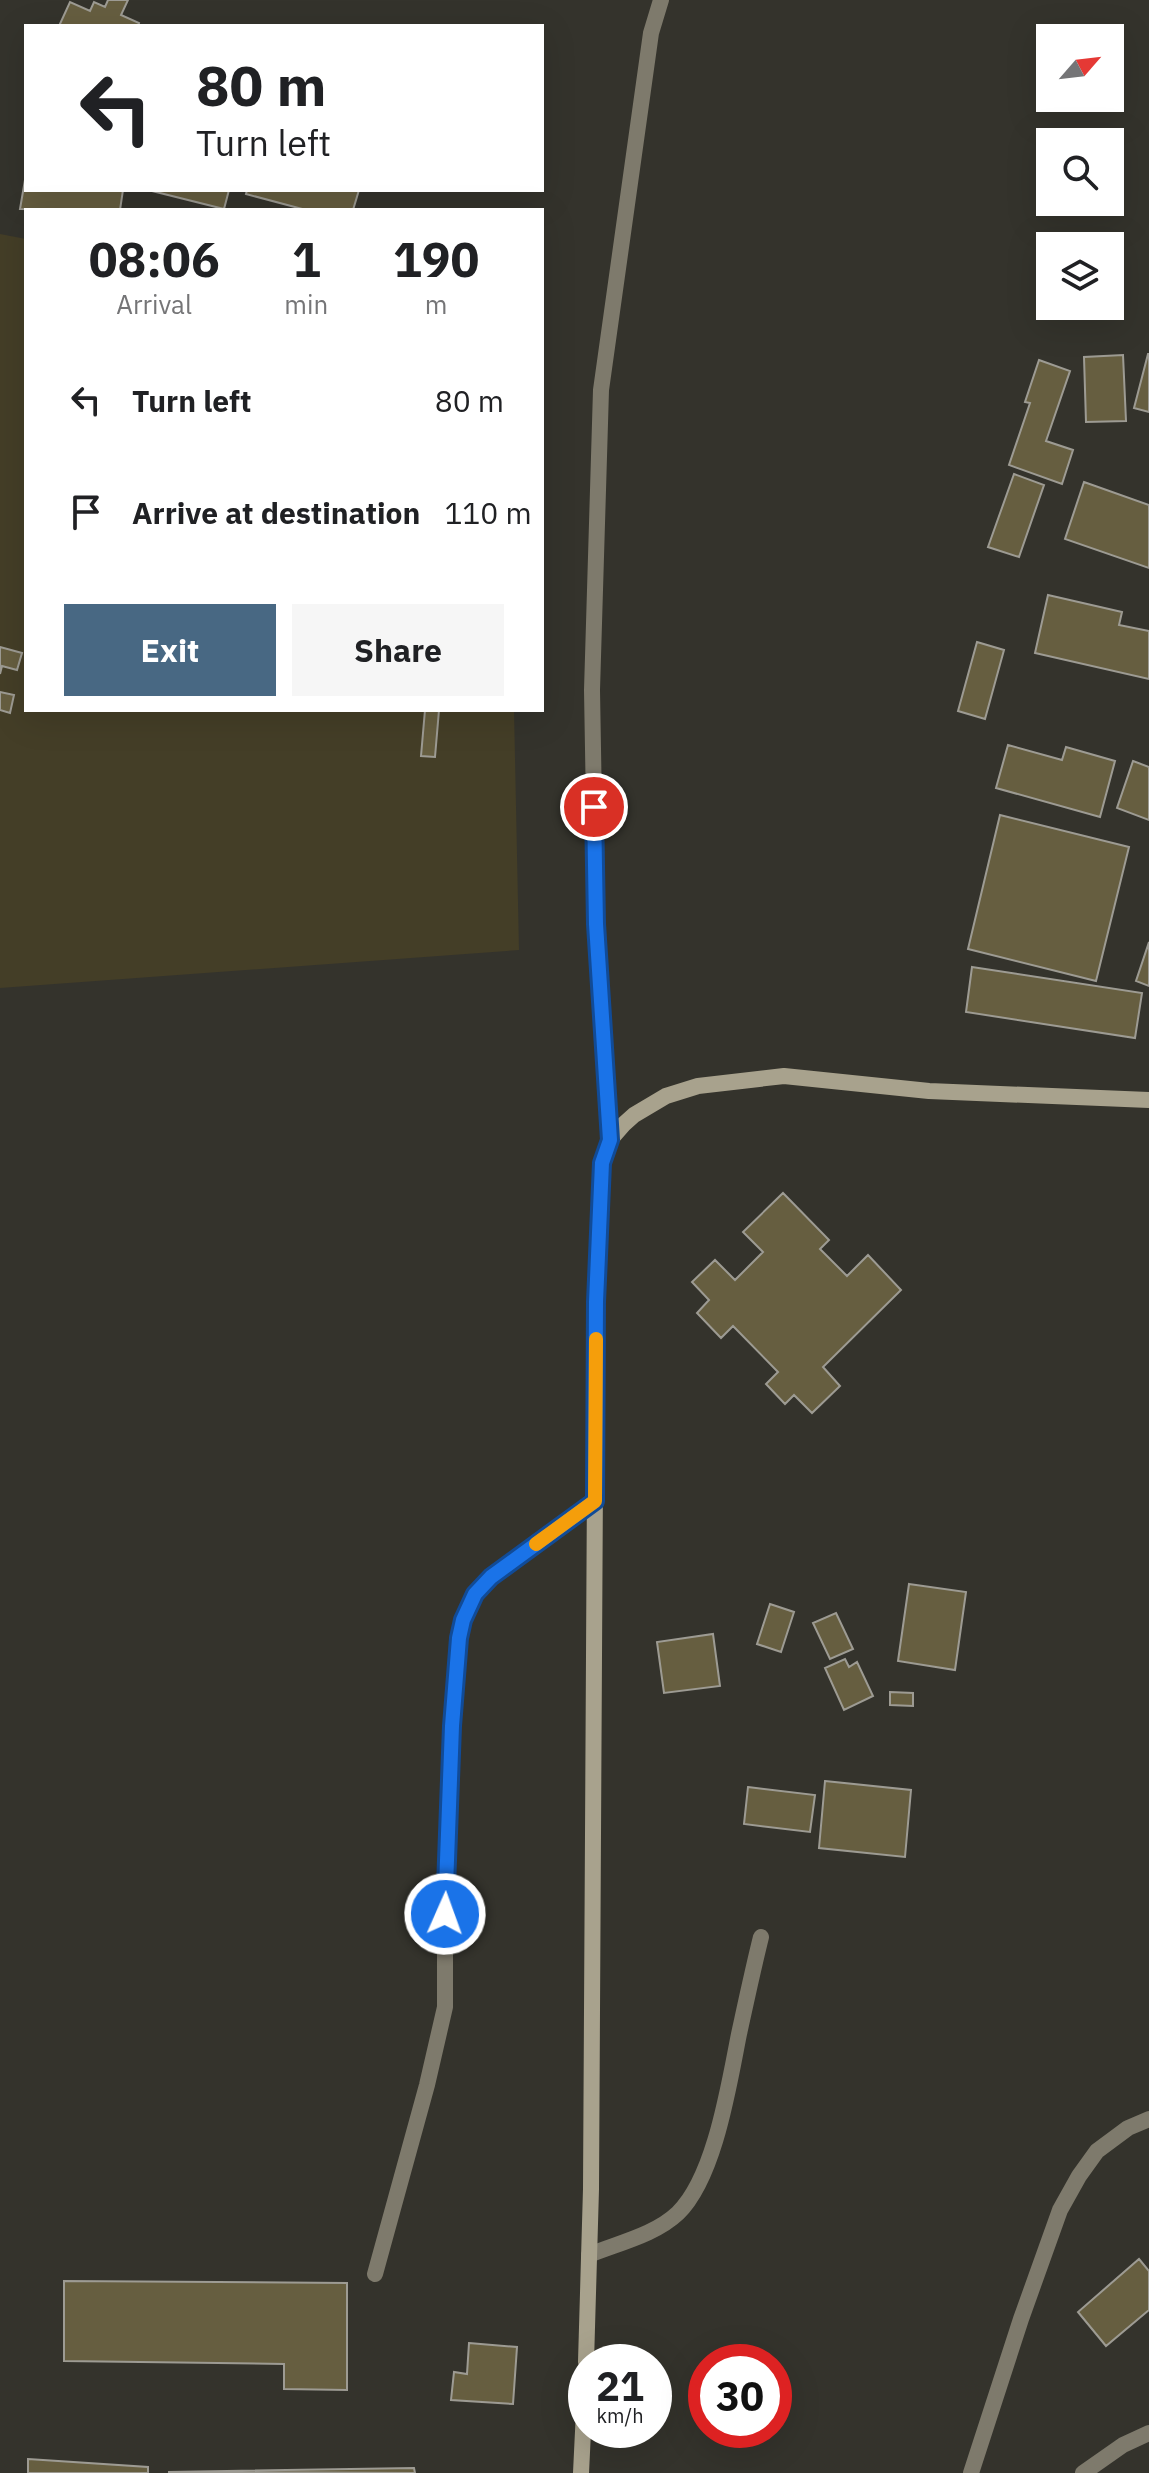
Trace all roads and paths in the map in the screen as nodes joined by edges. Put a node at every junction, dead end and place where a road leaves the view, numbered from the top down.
1 (661, 0) edge
2 (1149, 1100) edge
3 (610, 1140) junction
4 (595, 1501) junction
5 (761, 1937) dead end
6 (1149, 2119) edge
7 (589, 2255) junction
8 (375, 2274) dead end
9 (587, 2344) edge
10 (1149, 2433) edge
11 (582, 2448) edge
12 (581, 2473) edge
13 (971, 2473) edge
14 (1083, 2473) edge

1 - 3 street
2 - 3 street
3 - 4 street
4 - 7 street
4 - 8 street
5 - 7 street
6 - 13 street
7 - 9 street
10 - 14 street
11 - 12 street

